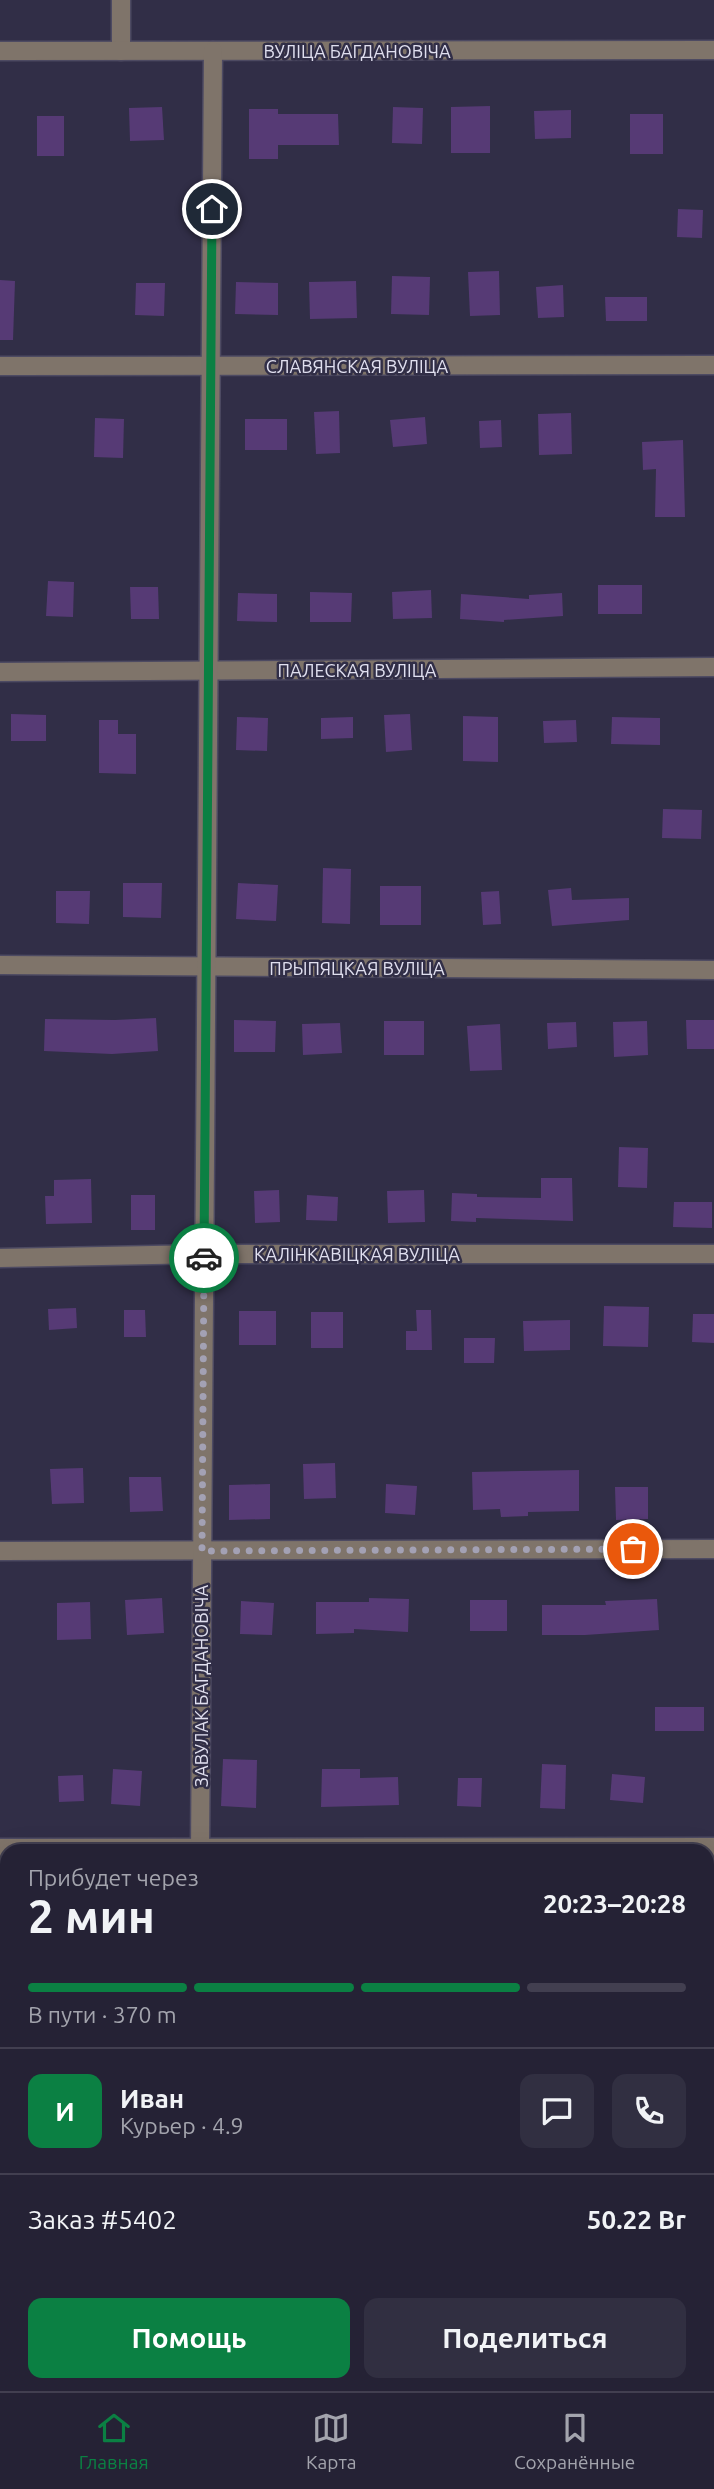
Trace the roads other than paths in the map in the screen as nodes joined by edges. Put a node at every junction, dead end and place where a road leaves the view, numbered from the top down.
1 (121, 0) edge
2 (714, 50) edge
3 (0, 51) edge
4 (121, 51) junction
5 (213, 51) junction
6 (714, 365) edge
7 (0, 366) edge
8 (211, 367) junction
9 (714, 667) edge
10 (208, 671) junction
11 (0, 672) edge
12 (0, 965) edge
13 (206, 967) junction
14 (714, 971) edge
15 (204, 1254) junction
16 (714, 1254) edge
17 (0, 1258) edge
18 (714, 1549) edge
19 (0, 1551) edge
20 (202, 1551) junction
21 (200, 1844) edge

1 - 4 street
2 - 5 street, ВУЛІЦА БАГДАНОВІЧА
3 - 4 street, ВУЛІЦА БАГДАНОВІЧА
4 - 5 street, ВУЛІЦА БАГДАНОВІЧА
5 - 8 street, ЗАВУЛАК БАГДАНОВІЧА
6 - 8 street, СЛАВЯНСКАЯ ВУЛІЦА
7 - 8 street, СЛАВЯНСКАЯ ВУЛІЦА
8 - 10 street, ЗАВУЛАК БАГДАНОВІЧА
9 - 10 street, ПАЛЕСКАЯ ВУЛІЦА
10 - 11 street, ПАЛЕСКАЯ ВУЛІЦА
10 - 13 street, ЗАВУЛАК БАГДАНОВІЧА
12 - 13 street, ПРЫПЯЦКАЯ ВУЛІЦА
13 - 14 street, ПРЫПЯЦКАЯ ВУЛІЦА
13 - 15 street, ЗАВУЛАК БАГДАНОВІЧА
15 - 16 street, КАЛІНКАВІЦКАЯ ВУЛІЦА
15 - 17 street, КАЛІНКАВІЦКАЯ ВУЛІЦА
15 - 20 street, ЗАВУЛАК БАГДАНОВІЧА
18 - 20 street
19 - 20 street
20 - 21 street, ЗАВУЛАК БАГДАНОВІЧА

